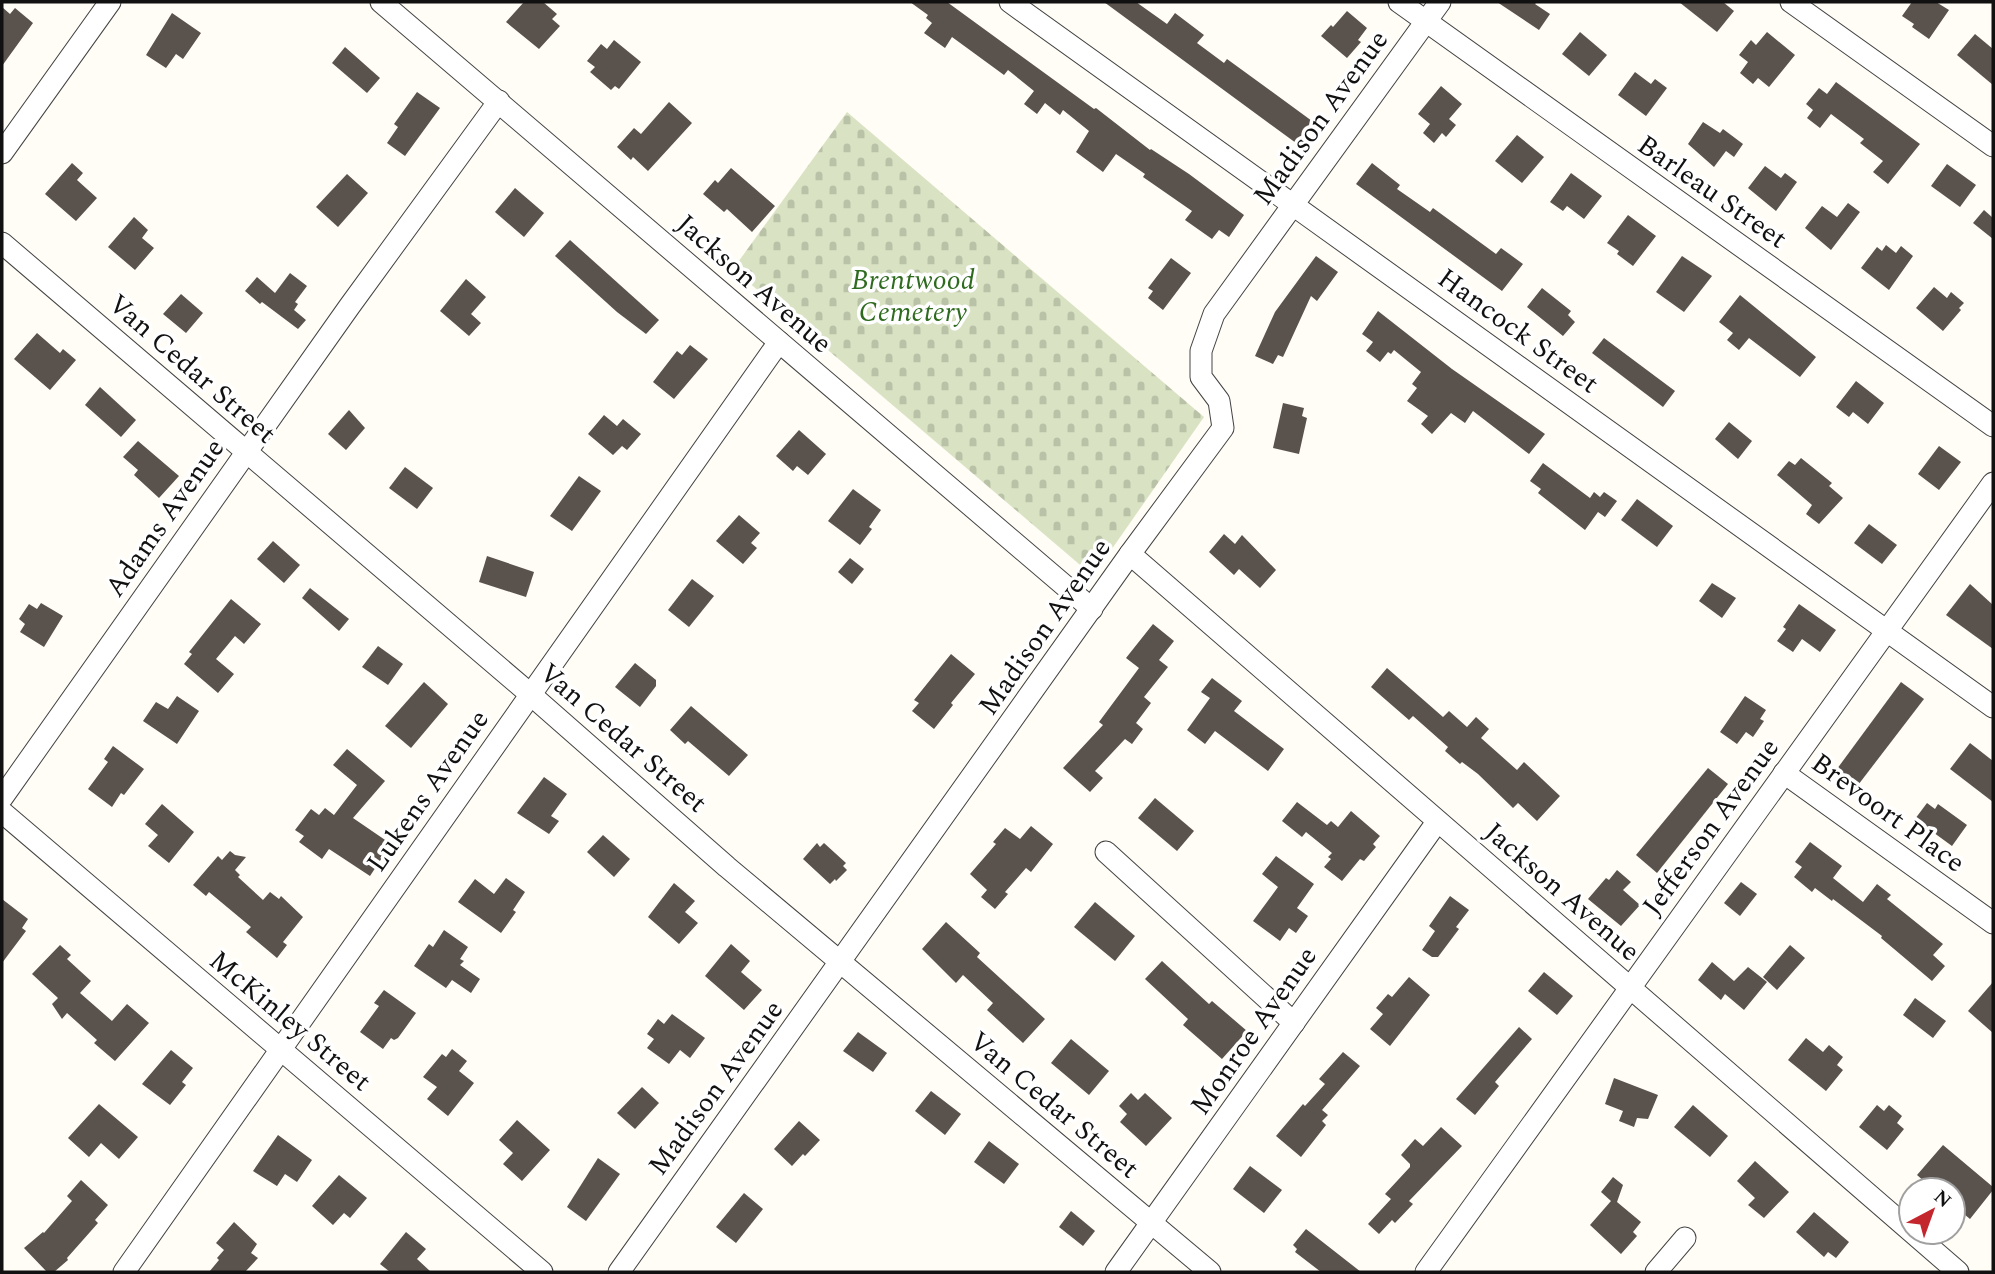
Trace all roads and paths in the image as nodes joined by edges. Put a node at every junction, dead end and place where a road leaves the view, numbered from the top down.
1 (110, 2) edge
2 (381, 2) edge
3 (1010, 2) edge
4 (1399, 2) edge
5 (1440, 2) edge
6 (1791, 2) edge
7 (1426, 21) junction
8 (499, 101) junction
9 (1993, 146) edge
10 (2, 153) edge
11 (1293, 205) junction
12 (2, 243) edge
13 (779, 342) junction
14 (1993, 426) edge
15 (247, 452) junction
16 (1993, 483) edge
17 (1130, 554) junction
18 (1092, 609) junction
19 (1886, 630) junction
20 (530, 694) junction
21 (1993, 707) edge
22 (1784, 773) junction
23 (2, 798) edge
24 (2, 813) edge
25 (1437, 822) junction
26 (1106, 852) dead end
27 (1993, 923) edge
28 (841, 962) junction
29 (1629, 987) junction
30 (1294, 1023) junction
31 (281, 1049) junction
32 (1152, 1224) junction
33 (1685, 1238) dead end
34 (124, 1272) edge
35 (542, 1272) edge
36 (619, 1272) edge
37 (1116, 1272) edge
38 (1210, 1272) edge
39 (1426, 1272) edge
40 (1656, 1272) edge
41 (1958, 1272) edge

1 - 10 street
2 - 8 street, Jackson Avenue
3 - 11 street, Hancock Street
4 - 7 street, Barleau Street
5 - 7 street, Madison Avenue
6 - 9 street
7 - 11 street, Madison Avenue
7 - 14 street, Barleau Street
8 - 13 street, Jackson Avenue
8 - 15 street, Adams Avenue
11 - 17 street, Madison Avenue
11 - 19 street, Hancock Street
12 - 15 street, Van Cedar Street
13 - 18 street, Jackson Avenue
13 - 20 street, Lukens Avenue
15 - 20 street, Van Cedar Street
15 - 23 street, Adams Avenue
16 - 19 street, Jefferson Avenue
17 - 18 street, Madison Avenue
17 - 25 street, Jackson Avenue
18 - 28 street, Madison Avenue
19 - 21 street, Hancock Street
19 - 22 street, Jefferson Avenue
20 - 28 street, Van Cedar Street
20 - 31 street, Lukens Avenue
22 - 27 street, Brevoort Place
22 - 29 street, Jefferson Avenue
24 - 31 street, McKinley Street
25 - 29 street, Jackson Avenue
25 - 30 street, Monroe Avenue
26 - 30 street
28 - 32 street, Van Cedar Street
28 - 36 street, Madison Avenue
29 - 39 street, Jefferson Avenue
29 - 41 street, Jackson Avenue
30 - 32 street, Monroe Avenue
31 - 34 street, Lukens Avenue
31 - 35 street, McKinley Street
32 - 37 street, Monroe Avenue
32 - 38 street, Van Cedar Street
33 - 40 street

